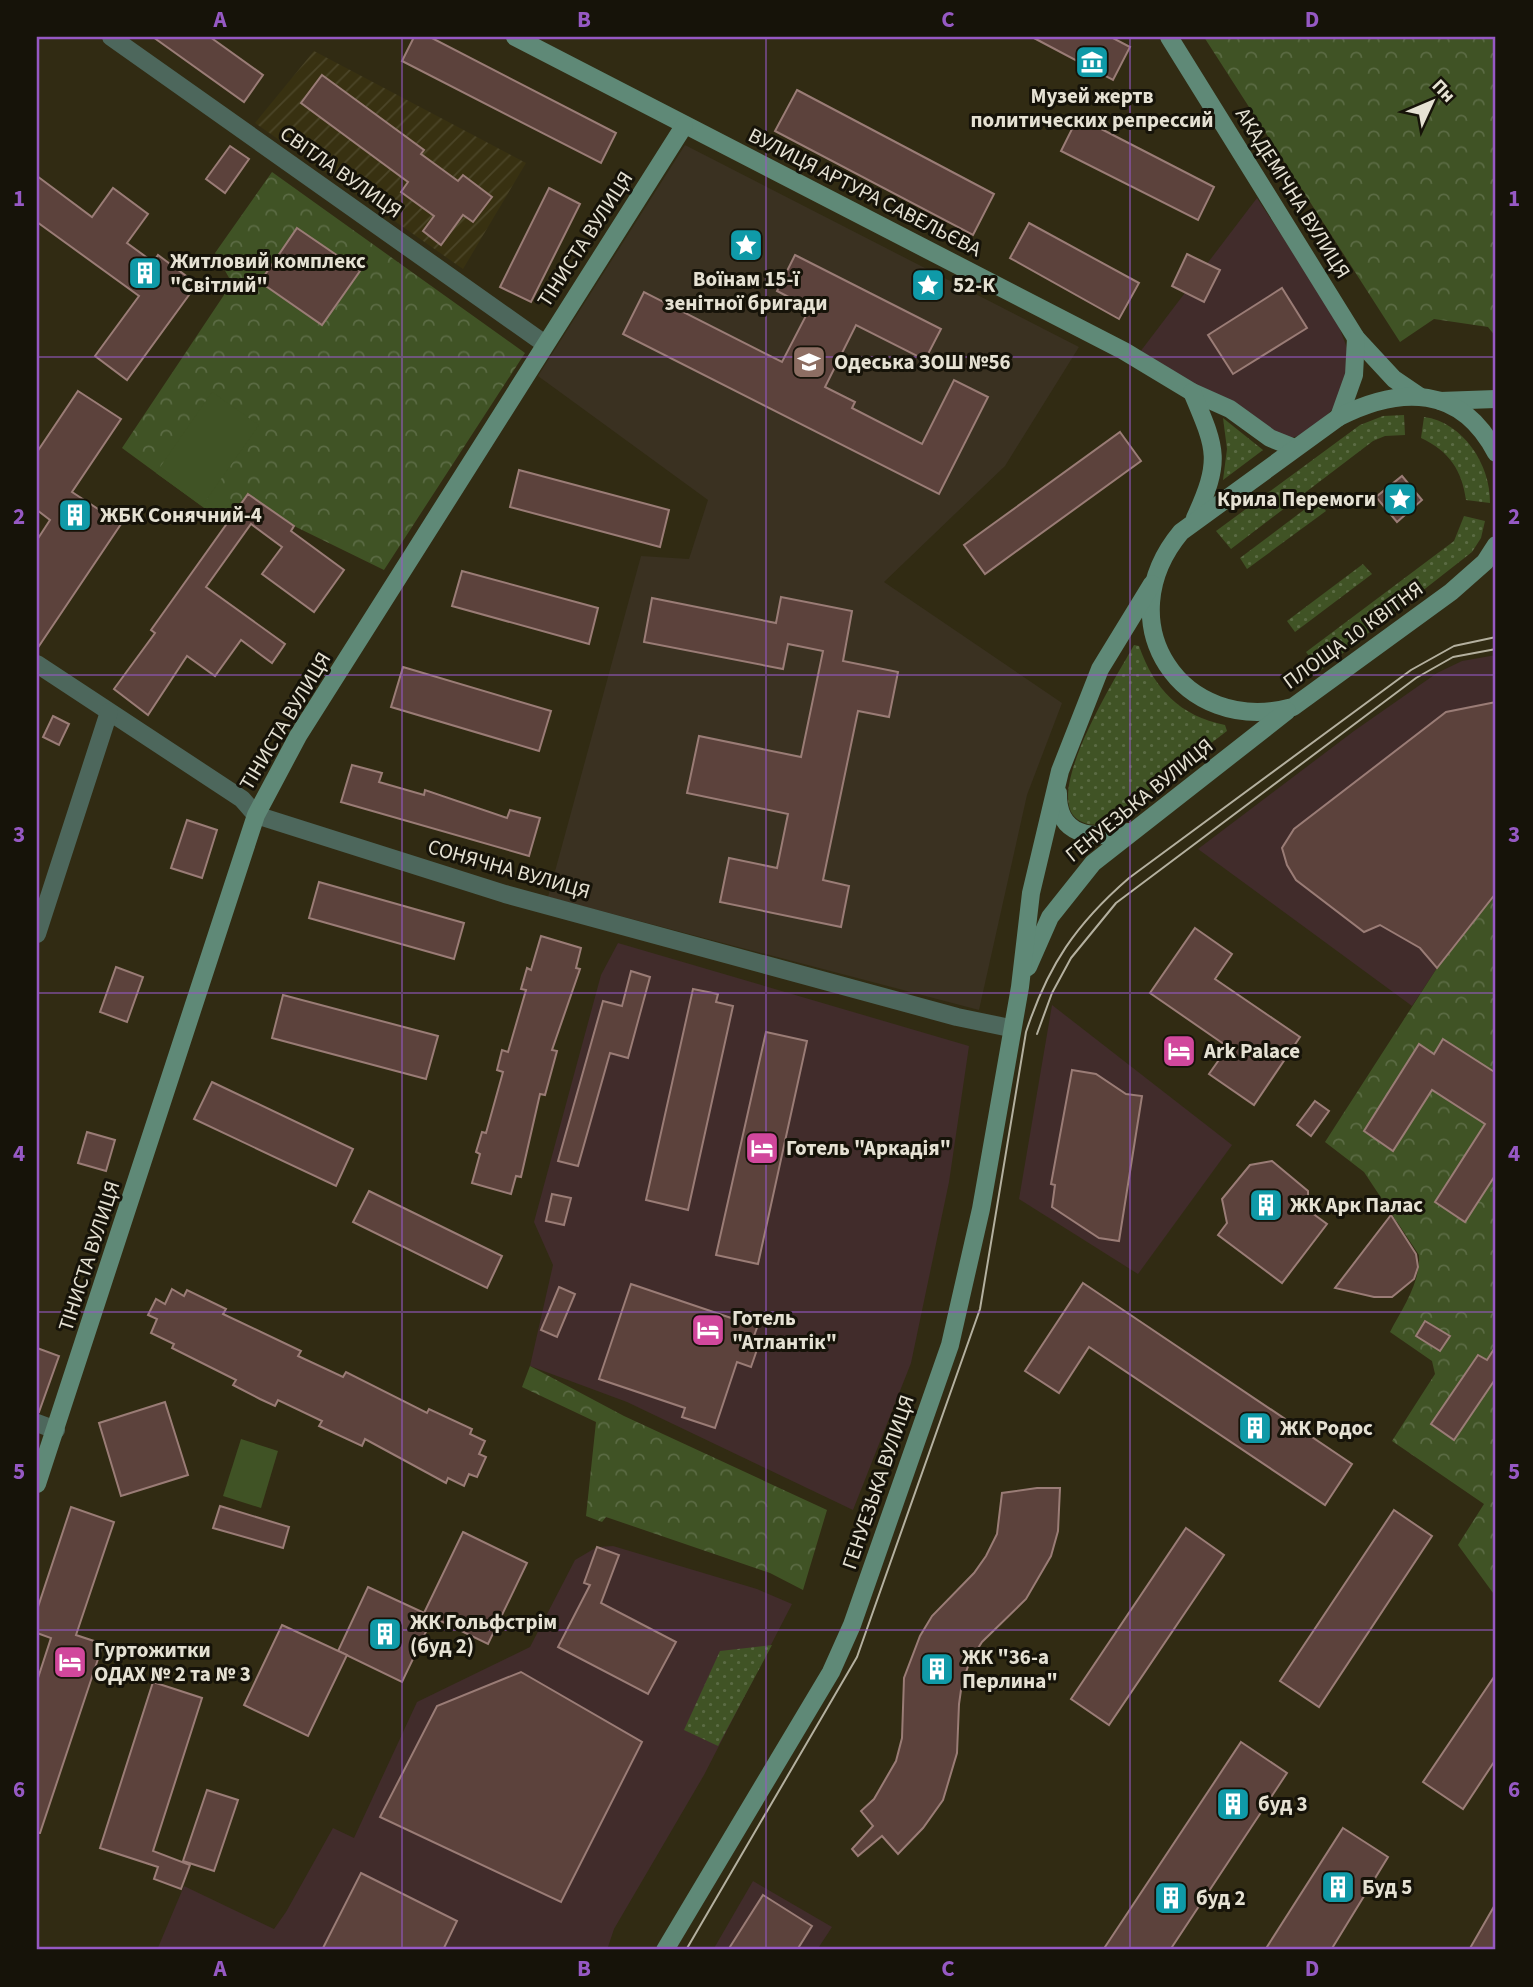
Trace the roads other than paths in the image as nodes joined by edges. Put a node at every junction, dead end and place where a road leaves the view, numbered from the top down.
1 (111, 37) edge
2 (515, 37) edge
3 (1169, 37) edge
4 (684, 126) junction
5 (1356, 338) junction
6 (545, 344) junction
7 (1192, 393) junction
8 (1419, 396) junction
9 (1496, 400) edge
10 (1438, 401) junction
11 (1339, 417) junction
12 (1295, 448) junction
13 (1496, 453) edge
14 (1194, 520) junction
15 (1496, 545) edge
16 (1490, 566) edge
17 (1152, 583) junction
18 (37, 664) edge
19 (1293, 707) junction
20 (108, 712) junction
21 (1060, 771) junction
22 (256, 816) junction
23 (1132, 831) junction
24 (37, 934) edge
25 (1020, 987) junction
26 (1010, 1028) junction
27 (37, 1423) edge
28 (56, 1430) junction
29 (37, 1484) edge
30 (665, 1950) edge

1 - 6 street, СВІТЛА ВУЛИЦЯ
2 - 4 main road, ВУЛИЦЯ АРТУРА САВЕЛЬЄВА
3 - 5 main road, АКАДЕМІЧНА ВУЛИЦЯ
4 - 6 main road, ТІНИСТА ВУЛИЦЯ
4 - 7 main road, ВУЛИЦЯ АРТУРА САВЕЛЬЄВА
5 - 8 main road, АКАДЕМІЧНА ВУЛИЦЯ
5 - 11 main road
6 - 22 main road, ТІНИСТА ВУЛИЦЯ
7 - 12 main road, ВУЛИЦЯ АРТУРА САВЕЛЬЄВА
7 - 14 main road
8 - 10 main road, ПЛОЩА 10 КВІТНЯ
8 - 11 main road, ПЛОЩА 10 КВІТНЯ
9 - 10 main road
10 - 13 main road, ПЛОЩА 10 КВІТНЯ
11 - 12 main road, ПЛОЩА 10 КВІТНЯ
12 - 14 main road, ПЛОЩА 10 КВІТНЯ
14 - 17 main road, ПЛОЩА 10 КВІТНЯ
15 - 16 main road, ПЛОЩА 10 КВІТНЯ
16 - 19 main road, ПЛОЩА 10 КВІТНЯ
17 - 19 main road, ПЛОЩА 10 КВІТНЯ
17 - 21 main road, ГЕНУЕЗЬКА ВУЛИЦЯ
18 - 20 street, СОНЯЧНА ВУЛИЦЯ
19 - 23 main road, ГЕНУЕЗЬКА ВУЛИЦЯ
20 - 22 street, СОНЯЧНА ВУЛИЦЯ
20 - 24 street
21 - 23 main road
21 - 25 main road, ГЕНУЕЗЬКА ВУЛИЦЯ
22 - 26 street, СОНЯЧНА ВУЛИЦЯ
22 - 28 main road, ТІНИСТА ВУЛИЦЯ
23 - 25 main road, ГЕНУЕЗЬКА ВУЛИЦЯ
25 - 26 main road, ГЕНУЕЗЬКА ВУЛИЦЯ
26 - 30 main road, ГЕНУЕЗЬКА ВУЛИЦЯ
27 - 28 street
28 - 29 main road, ТІНИСТА ВУЛИЦЯ

